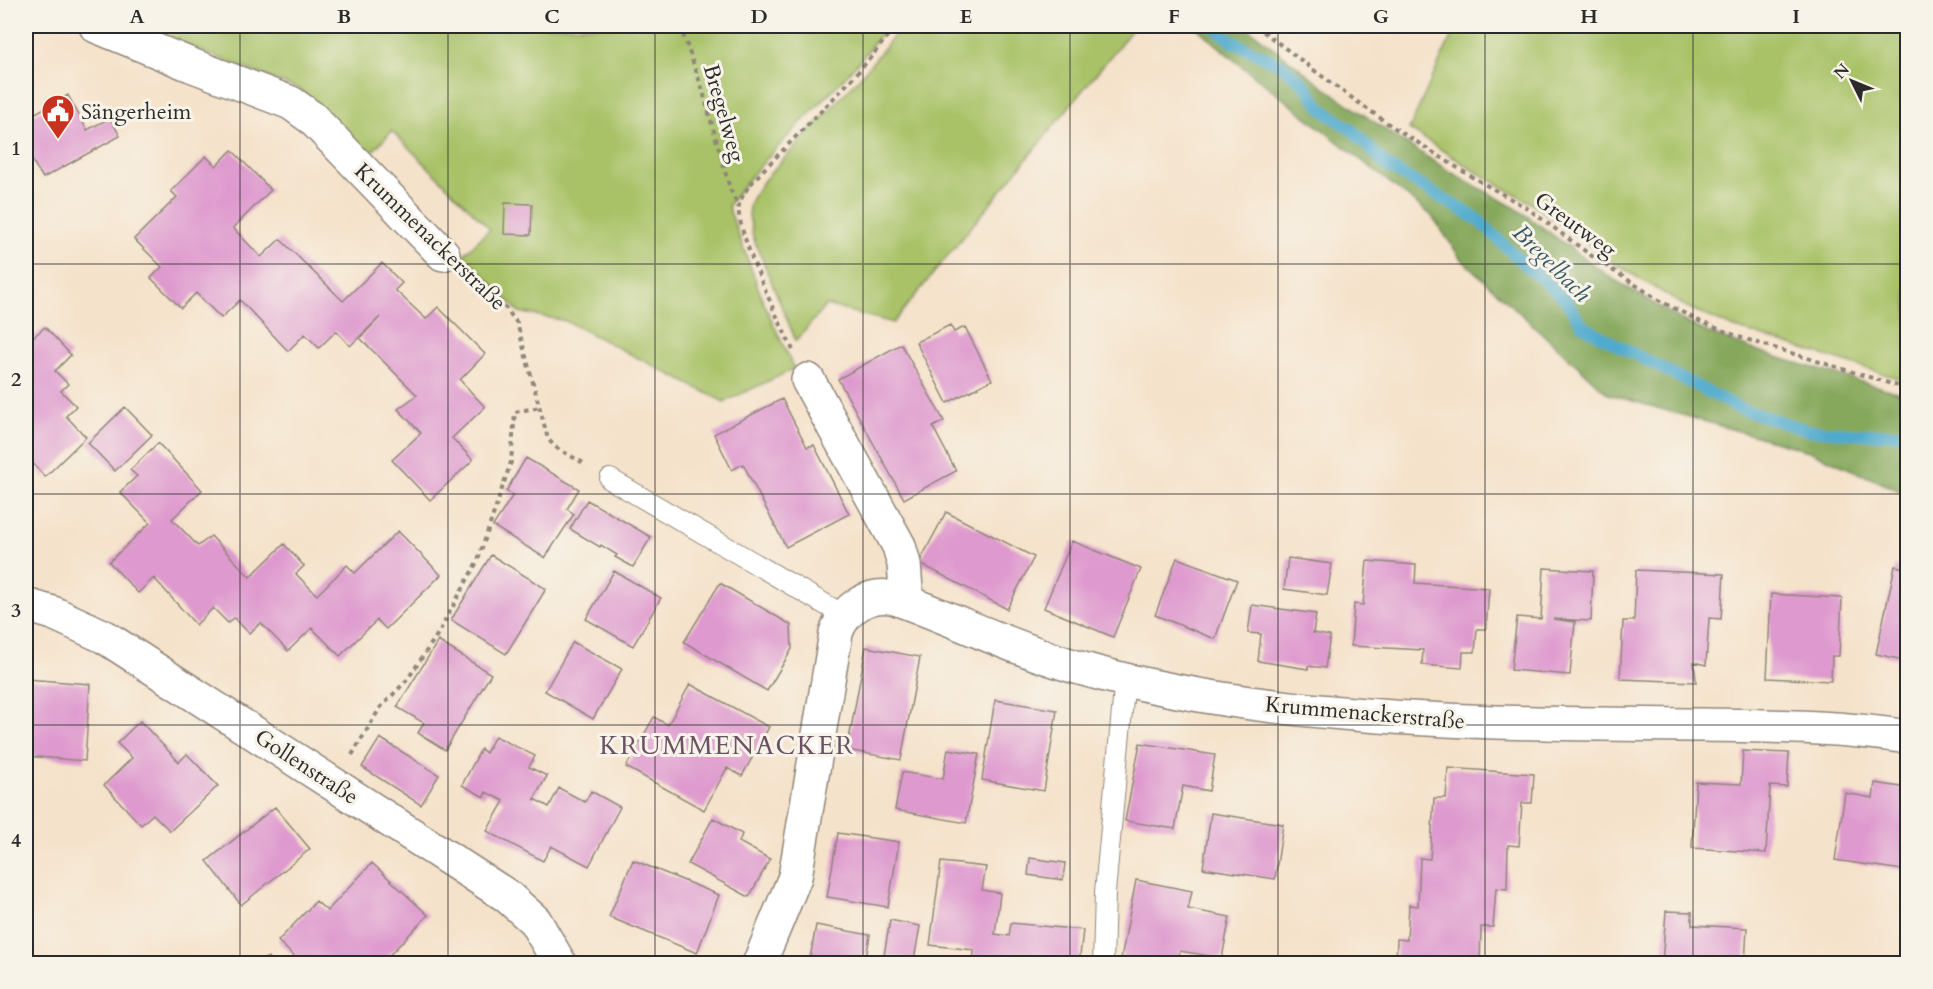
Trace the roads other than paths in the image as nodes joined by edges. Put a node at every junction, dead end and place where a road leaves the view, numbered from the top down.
1 (96, 26) edge
2 (443, 254) road end
3 (808, 380) road end
4 (610, 479) road end
5 (907, 602) junction
6 (26, 605) edge
7 (845, 616) junction
8 (1125, 679) junction
9 (1908, 737) edge
10 (560, 963) edge
11 (759, 963) edge
12 (1103, 963) edge

1 - 2 street, Krummenackerstraße
3 - 5 street
4 - 7 lane
5 - 7 street, Krummenackerstraße
5 - 8 street, Krummenackerstraße
6 - 10 street, Gollenstraße
7 - 11 street
8 - 9 street, Krummenackerstraße
8 - 12 lane

